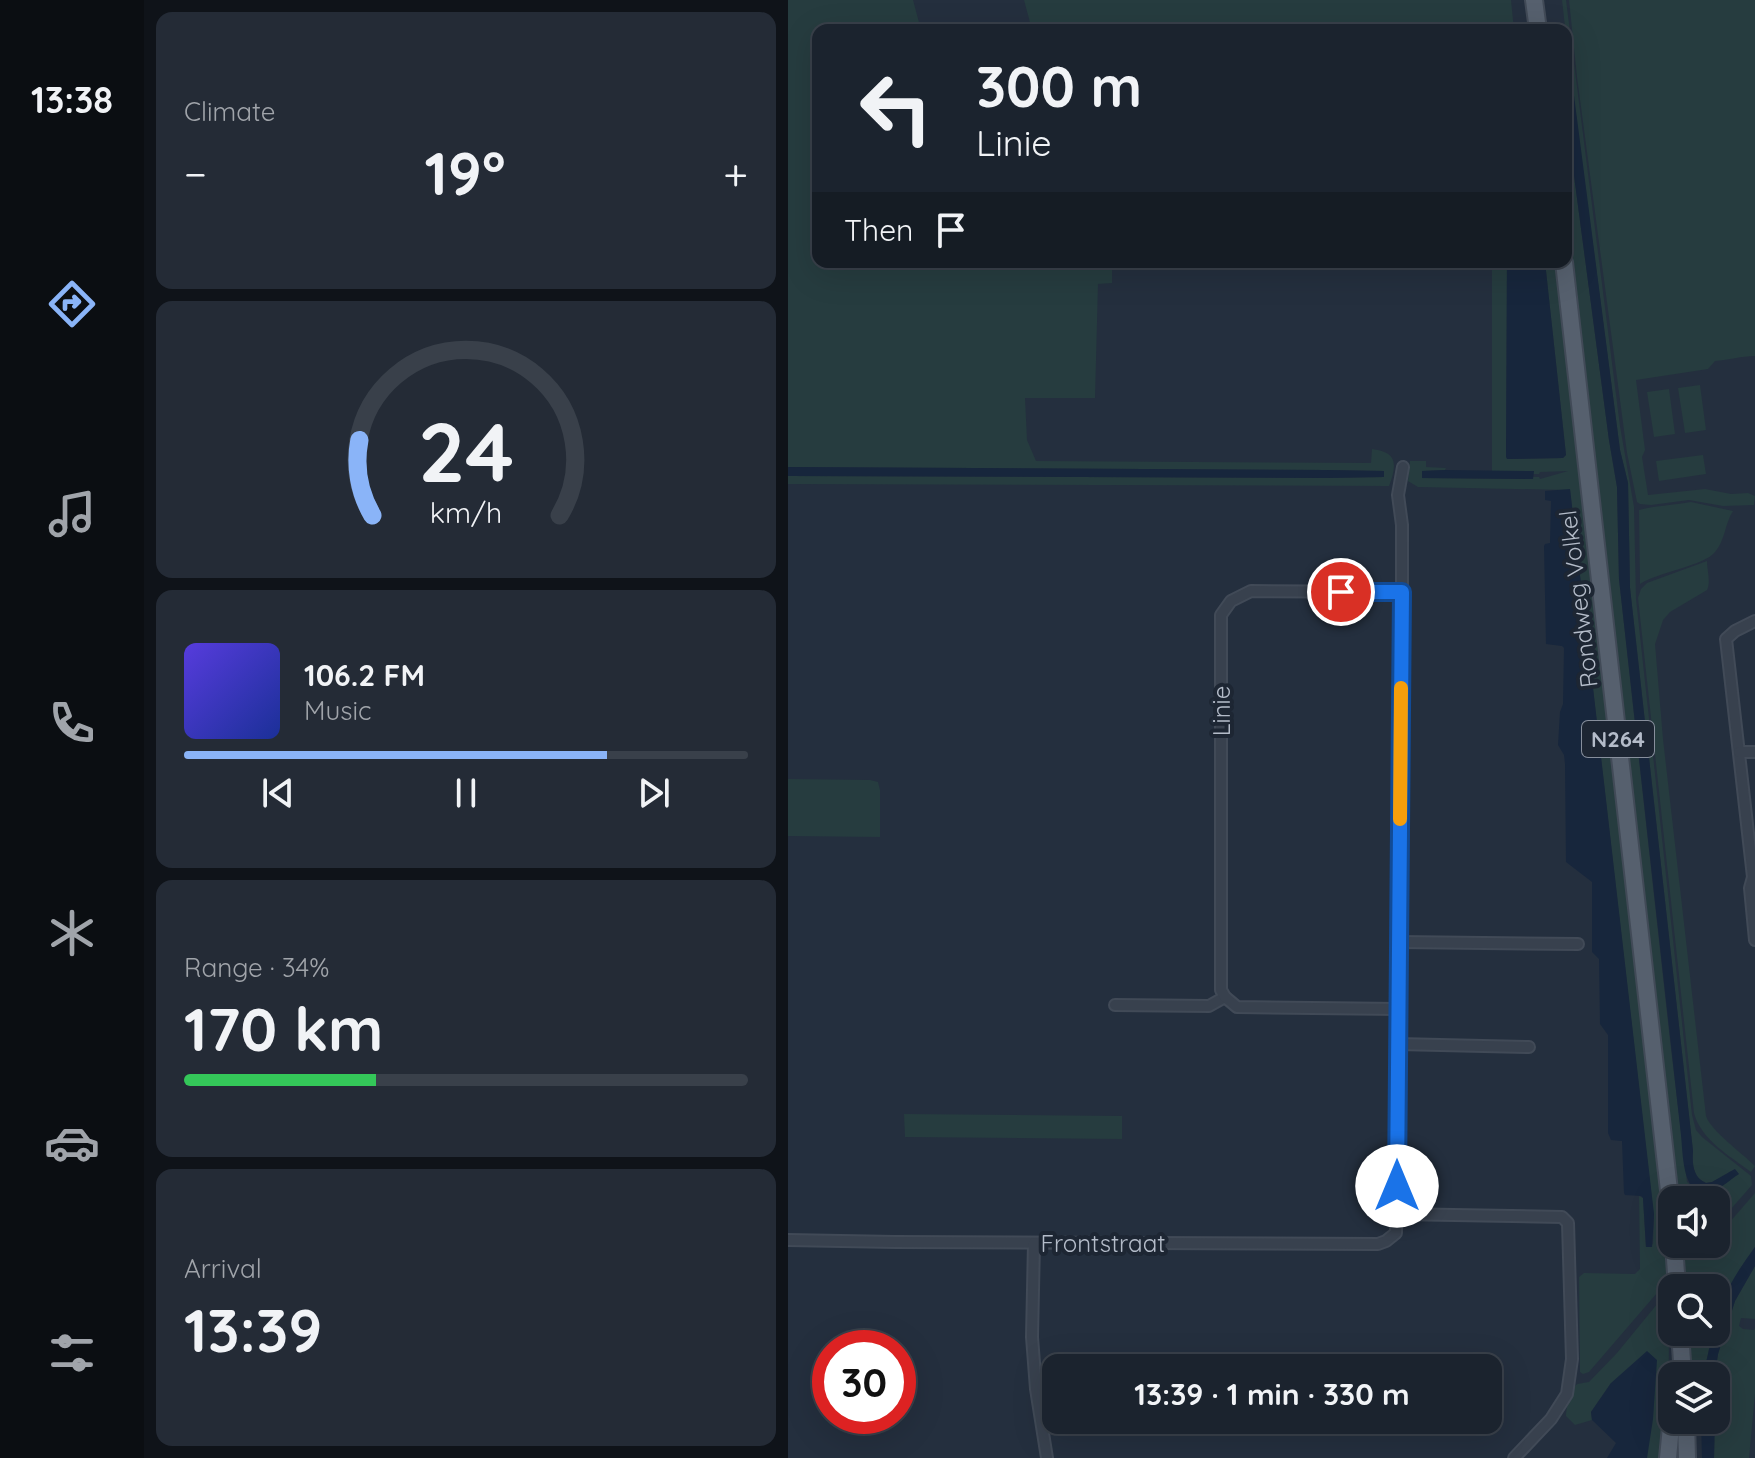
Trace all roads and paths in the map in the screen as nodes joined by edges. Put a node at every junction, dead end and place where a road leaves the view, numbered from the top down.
1 (1534, 0) edge
2 (1537, 24) edge
3 (1565, 268) edge
4 (1403, 467) dead end
5 (1402, 592) junction
6 (1755, 621) edge
7 (1739, 752) junction
8 (1755, 752) edge
9 (1754, 876) edge
10 (1755, 940) edge
11 (1399, 942) junction
12 (1578, 944) dead end
13 (1225, 997) junction
14 (1115, 1005) dead end
15 (1399, 1009) junction
16 (1398, 1044) junction
17 (1529, 1047) dead end
18 (1668, 1186) edge
19 (1397, 1214) junction
20 (788, 1240) edge
21 (1034, 1243) junction
22 (1670, 1434) edge
23 (1686, 1434) edge
24 (1047, 1458) edge
25 (1514, 1458) edge
26 (1668, 1458) edge
27 (1687, 1458) edge

1 - 2 main road
3 - 18 main road, Rondweg Volkel / N264
4 - 5 street
5 - 11 street
5 - 13 street, Linie
6 - 7 street
7 - 8 street
7 - 9 street
9 - 10 street
11 - 12 street
11 - 15 street
13 - 14 street
13 - 15 street
15 - 16 street
16 - 17 street
16 - 19 street
19 - 21 street, Frontstraat
19 - 25 street
20 - 21 street, Frontstraat
21 - 24 street
22 - 26 main road
23 - 27 main road

